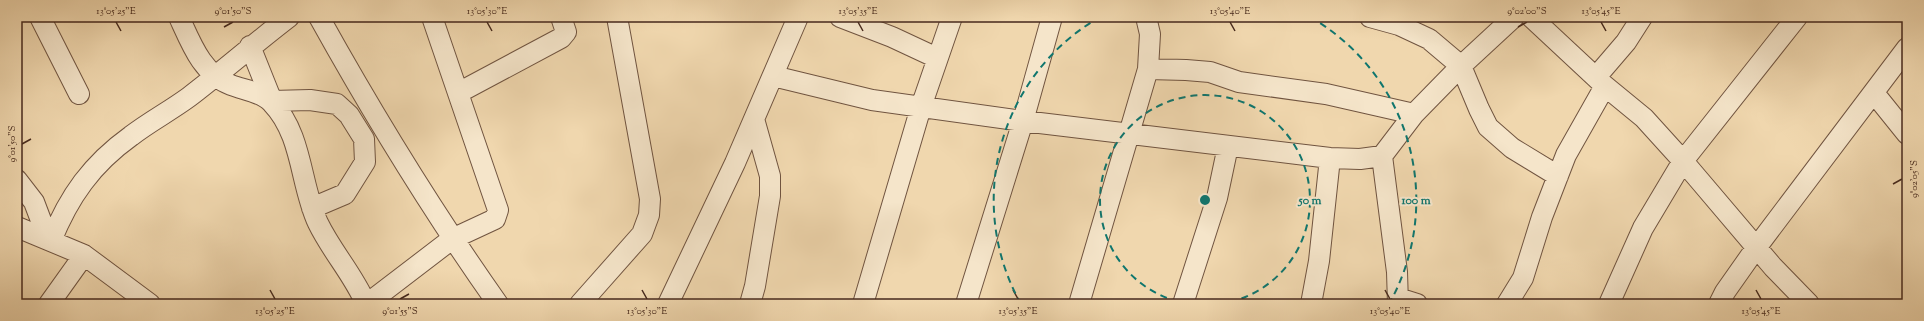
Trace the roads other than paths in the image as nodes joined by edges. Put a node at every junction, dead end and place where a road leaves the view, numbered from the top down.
1 (40, 17) edge
2 (289, 17) edge
3 (319, 17) edge
4 (432, 17) edge
5 (561, 17) edge
6 (617, 17) edge
7 (798, 17) edge
8 (840, 17) edge
9 (952, 17) edge
10 (1052, 17) edge
11 (1146, 17) edge
12 (1370, 17) edge
13 (1514, 17) edge
14 (1532, 17) edge
15 (1642, 17) edge
16 (1797, 17) edge
17 (187, 22) edge
18 (250, 46) junction
19 (1907, 48) edge
20 (937, 58) junction
21 (1461, 66) junction
22 (1148, 69) junction
23 (216, 76) junction
24 (773, 76) junction
25 (1600, 81) junction
26 (458, 93) junction
27 (1874, 93) junction
28 (79, 94) dead end
29 (272, 101) junction
30 (920, 107) junction
31 (1414, 114) junction
32 (754, 120) junction
33 (1023, 122) junction
34 (1129, 134) junction
35 (1907, 134) edge
36 (1228, 146) junction
37 (1382, 156) junction
38 (1330, 158) junction
39 (1683, 161) junction
40 (1558, 176) junction
41 (17, 180) edge
42 (34, 202) junction
43 (68, 204) junction
44 (312, 208) junction
45 (17, 227) edge
46 (452, 239) junction
47 (50, 240) junction
48 (1756, 248) junction
49 (84, 255) junction
50 (1404, 302) edge
51 (49, 304) edge
52 (150, 304) edge
53 (367, 304) edge
54 (498, 304) edge
55 (580, 304) edge
56 (668, 304) edge
57 (750, 304) edge
58 (863, 304) edge
59 (966, 304) edge
60 (1079, 304) edge
61 (1183, 304) edge
62 (1310, 304) edge
63 (1508, 304) edge
64 (1609, 304) edge
65 (1719, 304) edge
66 (1809, 304) edge

1 - 28 street
2 - 18 street
3 - 46 street
4 - 26 street
5 - 26 street
6 - 55 street
7 - 24 street
8 - 20 street
9 - 20 street
10 - 33 street
11 - 22 street
12 - 21 street
13 - 21 street
14 - 25 street
15 - 25 street
16 - 39 street
17 - 23 street
18 - 23 street
18 - 29 street
19 - 27 street
20 - 30 street
21 - 31 street
21 - 40 street
22 - 31 street
22 - 34 street
23 - 29 street
23 - 43 street
24 - 30 street
24 - 32 street
25 - 39 street
25 - 40 street
26 - 46 street
27 - 35 street
27 - 48 street
29 - 44 street
29 - 44 street
30 - 33 street
30 - 58 street
31 - 37 street
32 - 56 street
32 - 57 street
33 - 34 street
33 - 59 street
34 - 36 street
34 - 60 street
36 - 38 street
36 - 61 street
37 - 38 street
37 - 50 street
38 - 62 street
39 - 48 street
39 - 64 street
40 - 63 street
41 - 42 street
42 - 43 street
42 - 47 street
43 - 47 street
44 - 53 street
45 - 47 street
46 - 53 street
46 - 54 street
47 - 49 street
48 - 65 street
48 - 66 street
49 - 51 street
49 - 52 street

